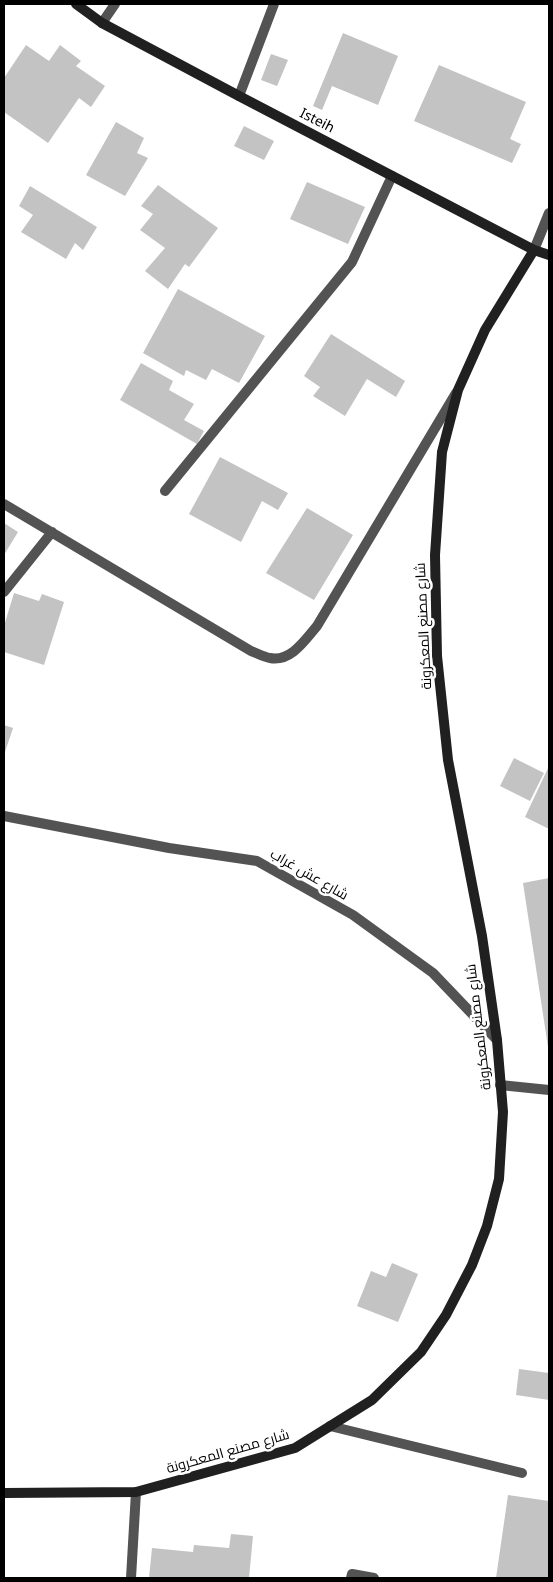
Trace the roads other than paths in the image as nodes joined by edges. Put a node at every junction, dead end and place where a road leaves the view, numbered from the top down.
1 (76, 4) edge
2 (115, 4) edge
3 (274, 4) edge
4 (102, 23) junction
5 (238, 96) junction
6 (392, 176) junction
7 (549, 213) edge
8 (534, 250) junction
9 (549, 255) edge
10 (458, 390) junction
11 (165, 491) dead end
12 (4, 504) edge
13 (52, 532) junction
14 (4, 592) edge
15 (4, 816) edge
16 (497, 1040) junction
17 (500, 1085) junction
18 (549, 1090) edge
19 (330, 1426) junction
20 (522, 1473) dead end
21 (136, 1492) junction
22 (4, 1493) edge
23 (131, 1578) edge
24 (351, 1578) edge
25 (374, 1578) edge

1 - 4 street, Isteih
2 - 4 street
3 - 5 street
4 - 5 street, Isteih
5 - 6 street, Isteih
6 - 8 street, Isteih
6 - 11 street
7 - 8 street
8 - 9 street, Isteih
8 - 10 street, شارع مصنع المعكرونة
10 - 13 street
10 - 16 street, شارع مصنع المعكرونة
12 - 13 street
13 - 14 street
15 - 16 street, شارع عش غراب
16 - 17 street, شارع مصنع المعكرونة
17 - 18 street
17 - 19 street, شارع مصنع المعكرونة
19 - 20 street
19 - 21 street, شارع مصنع المعكرونة
21 - 22 street, شارع مصنع المعكرونة
21 - 23 street
24 - 25 street

